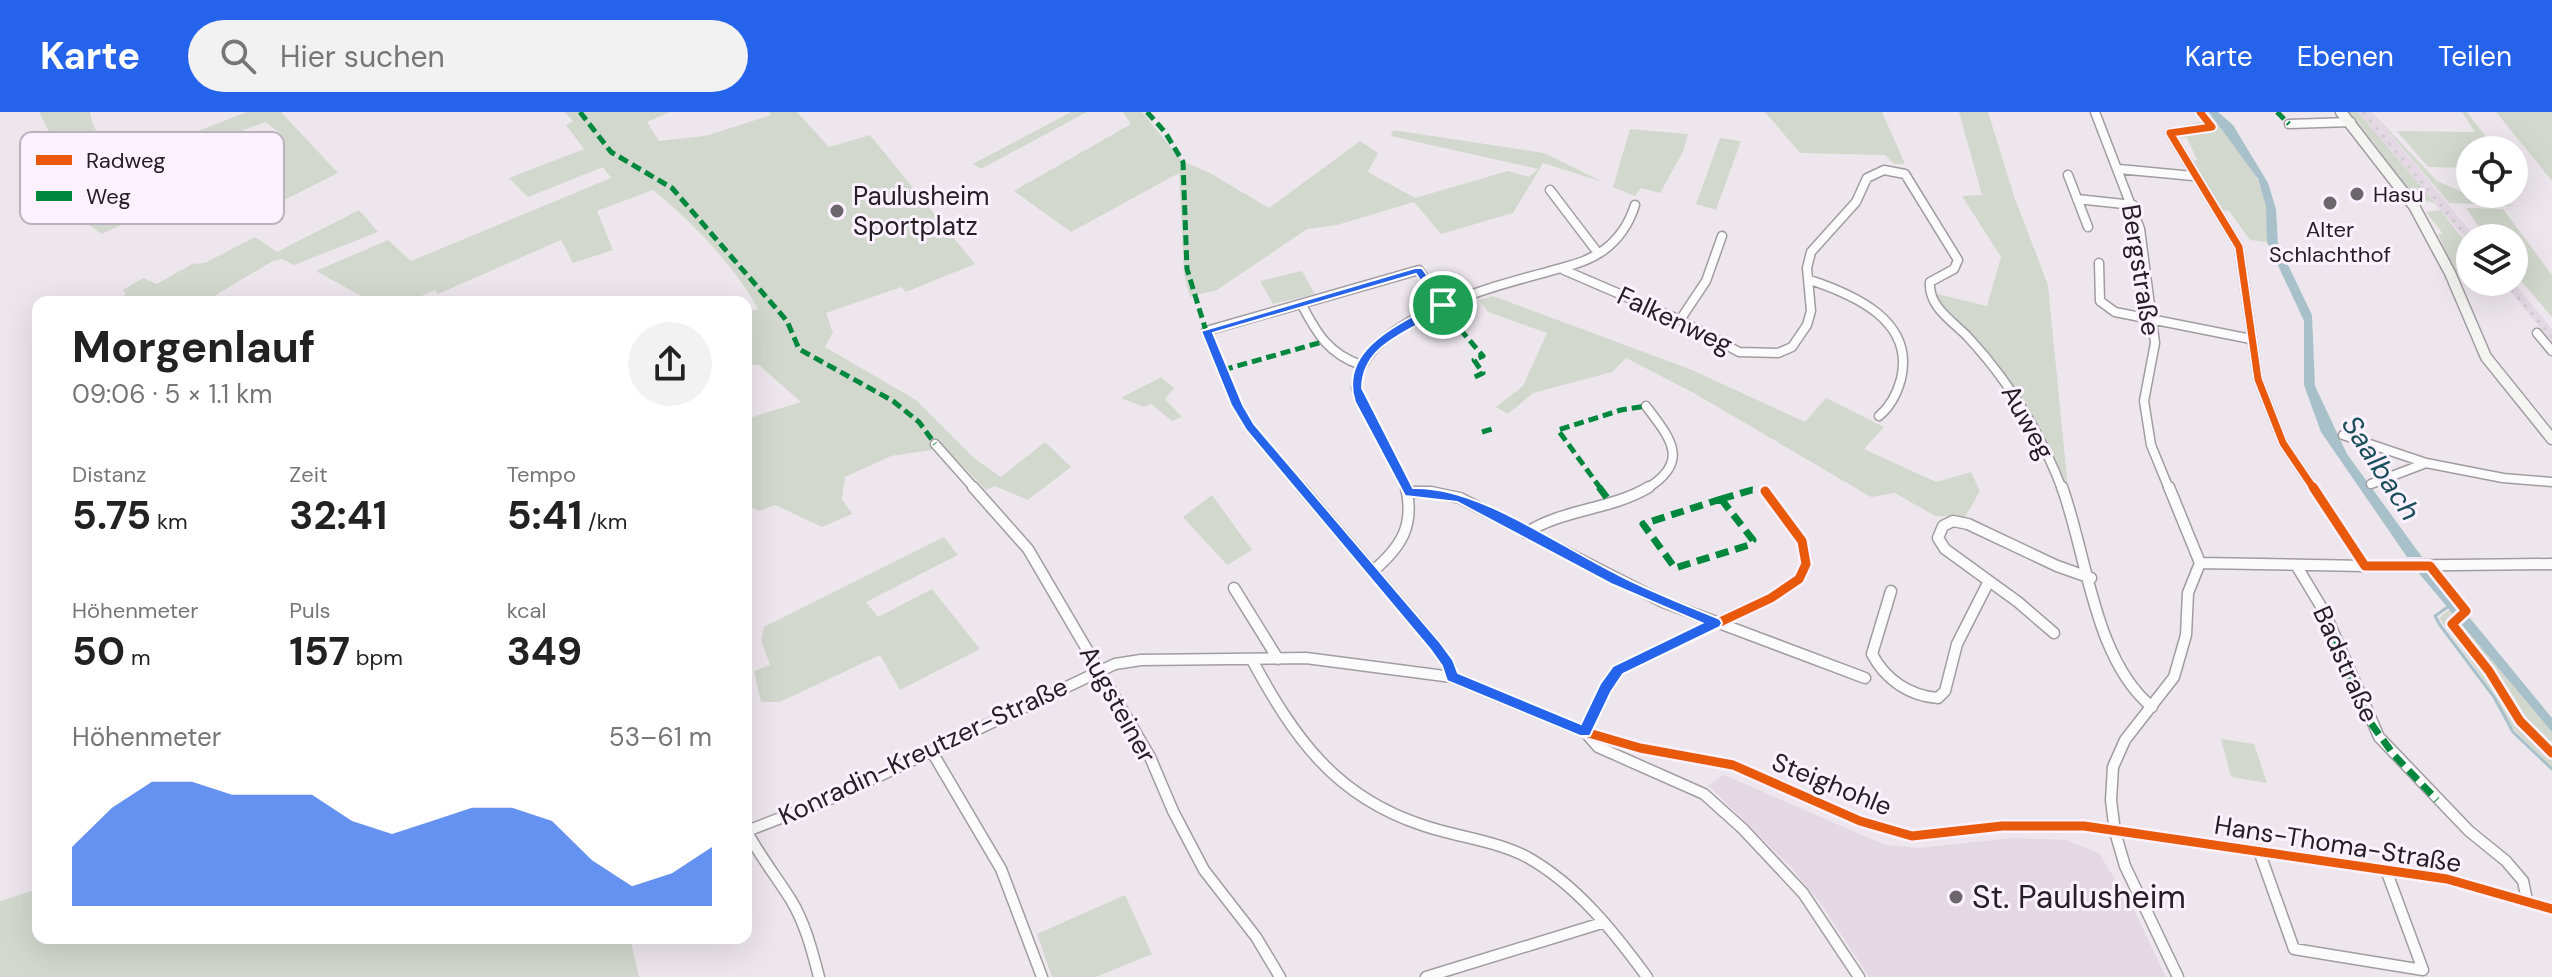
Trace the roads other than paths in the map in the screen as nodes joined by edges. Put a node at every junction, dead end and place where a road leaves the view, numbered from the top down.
1 (2095, 112) edge
2 (2341, 112) edge
3 (2351, 122) junction
4 (2289, 124) dead end
5 (2170, 133) dead end
6 (2119, 169) junction
7 (1905, 174) joint
8 (2068, 175) dead end
9 (2193, 176) junction
10 (1550, 190) dead end
11 (2077, 199) junction
12 (1635, 205) dead end
13 (2133, 205) junction
14 (2088, 227) dead end
15 (1722, 236) dead end
16 (1598, 253) junction
17 (2099, 263) dead end
18 (1564, 270) junction
19 (1810, 280) junction
20 (1302, 305) junction
21 (1443, 305) junction
22 (2153, 319) junction
23 (1680, 320) junction
24 (2537, 333) dead end
25 (2251, 339) junction
26 (2552, 351) edge
27 (1361, 365) junction
28 (1646, 406) dead end
29 (1879, 416) dead end
30 (2343, 435) dead end
31 (2552, 439) edge
32 (935, 444) dead end
33 (2426, 463) junction
34 (2552, 482) edge
35 (2371, 484) dead end
36 (1765, 491) dead end
37 (1410, 492) junction
38 (1526, 533) junction
39 (2200, 563) junction
40 (2552, 564) edge
41 (2296, 565) junction
42 (2365, 566) junction
43 (1373, 571) junction
44 (2091, 578) junction
45 (1989, 581) junction
46 (1234, 588) dead end
47 (1891, 591) dead end
48 (1715, 623) junction
49 (2054, 633) dead end
50 (1278, 659) junction
51 (1252, 660) junction
52 (1099, 670) junction
53 (1452, 677) junction
54 (1865, 678) dead end
55 (2152, 707) junction
56 (1585, 732) junction
57 (932, 752) junction
58 (752, 829) edge
59 (2115, 832) junction
60 (752, 842) edge
61 (2259, 851) junction
62 (2386, 870) junction
63 (2527, 900) junction
64 (2552, 909) edge
65 (1602, 923) junction
66 (819, 977) edge
67 (1042, 977) edge
68 (1280, 977) edge
69 (1426, 977) edge
70 (1647, 977) edge
71 (1859, 977) edge
72 (2178, 977) edge

1 - 6 street, Bergstraße
2 - 3 main road
3 - 4 street
3 - 31 main road
5 - 9 street
6 - 9 street
6 - 13 street, Bergstraße
7 - 19 street, Falkenweg
7 - 44 street, Auweg
8 - 11 street
9 - 25 street
10 - 16 street
11 - 13 street
11 - 14 street
12 - 16 street
13 - 22 street, Bergstraße
15 - 23 street
16 - 18 street
17 - 22 street
18 - 21 street
18 - 23 street, Falkenweg
19 - 23 street, Falkenweg
19 - 29 street
20 - 21 street
20 - 27 street
20 - 43 street
21 - 27 street
22 - 25 street
22 - 39 street, Bergstraße
24 - 26 street
25 - 42 street
27 - 37 street
28 - 38 street
30 - 33 street
32 - 52 street, Augsteiner
33 - 34 street
33 - 35 street
36 - 48 street
37 - 38 street
37 - 43 street
38 - 48 street
39 - 41 street
39 - 55 street
40 - 42 street
41 - 42 street
41 - 63 street, Badstraße
43 - 53 street
44 - 45 street
44 - 55 street, Auweg
45 - 47 street
45 - 49 street
46 - 50 street
48 - 54 street
48 - 56 street
50 - 51 street, Konradin-Kreutzer-Straße
50 - 53 street, Konradin-Kreutzer-Straße
51 - 52 street, Konradin-Kreutzer-Straße
51 - 65 street
52 - 57 street, Konradin-Kreutzer-Straße
52 - 68 street, Augsteiner
53 - 56 street, Konradin-Kreutzer-Straße
55 - 59 street
56 - 59 street, Steighohle
56 - 71 street
57 - 58 street, Konradin-Kreutzer-Straße
57 - 67 street
59 - 61 street, Hans-Thoma-Straße
59 - 72 street
60 - 66 street
61 - 62 street, Hans-Thoma-Straße
61 - 62 street
62 - 63 street, Hans-Thoma-Straße
63 - 64 street, Hans-Thoma-Straße
65 - 69 street
65 - 70 street

